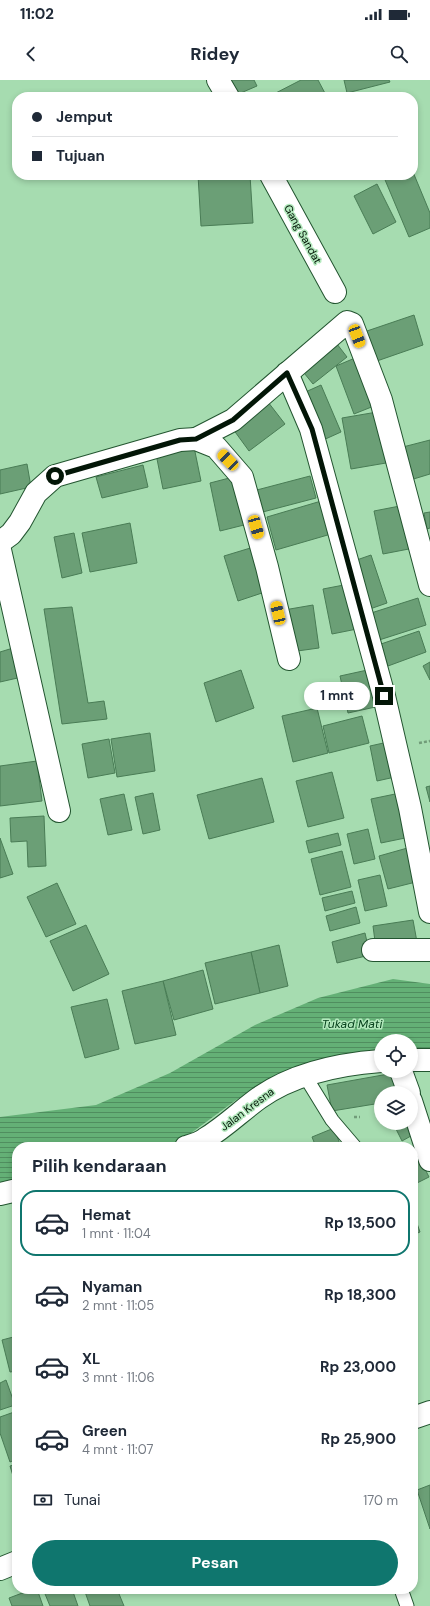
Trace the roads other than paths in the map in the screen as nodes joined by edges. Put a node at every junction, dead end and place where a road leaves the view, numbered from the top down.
1 (218, 80) edge
2 (225, 92) edge
3 (274, 180) edge
4 (335, 292) dead end
5 (287, 373) junction
6 (196, 439) junction
7 (0, 542) edge
8 (0, 550) edge
9 (430, 585) edge
10 (289, 659) dead end
11 (59, 811) dead end
12 (430, 912) edge
13 (373, 950) dead end
14 (430, 950) edge
15 (418, 1060) edge
16 (430, 1060) edge
17 (374, 1061) edge
18 (305, 1076) junction
19 (418, 1123) edge
20 (199, 1142) edge
21 (351, 1142) edge
22 (430, 1160) edge
23 (12, 1191) edge
24 (0, 1194) edge
25 (430, 1412) edge
26 (418, 1416) edge
27 (12, 1564) edge
28 (0, 1569) edge
29 (403, 1594) edge
30 (407, 1606) edge

1 - 2 street
3 - 4 street, Gang Sandat
5 - 6 street
5 - 9 street
5 - 12 street
6 - 7 street
6 - 10 street
8 - 11 street
13 - 14 street
15 - 16 street
17 - 18 street, Jalan Kresna
18 - 20 street, Jalan Kresna
18 - 21 lane
19 - 22 street
23 - 24 street
25 - 26 street
27 - 28 street
29 - 30 lane

